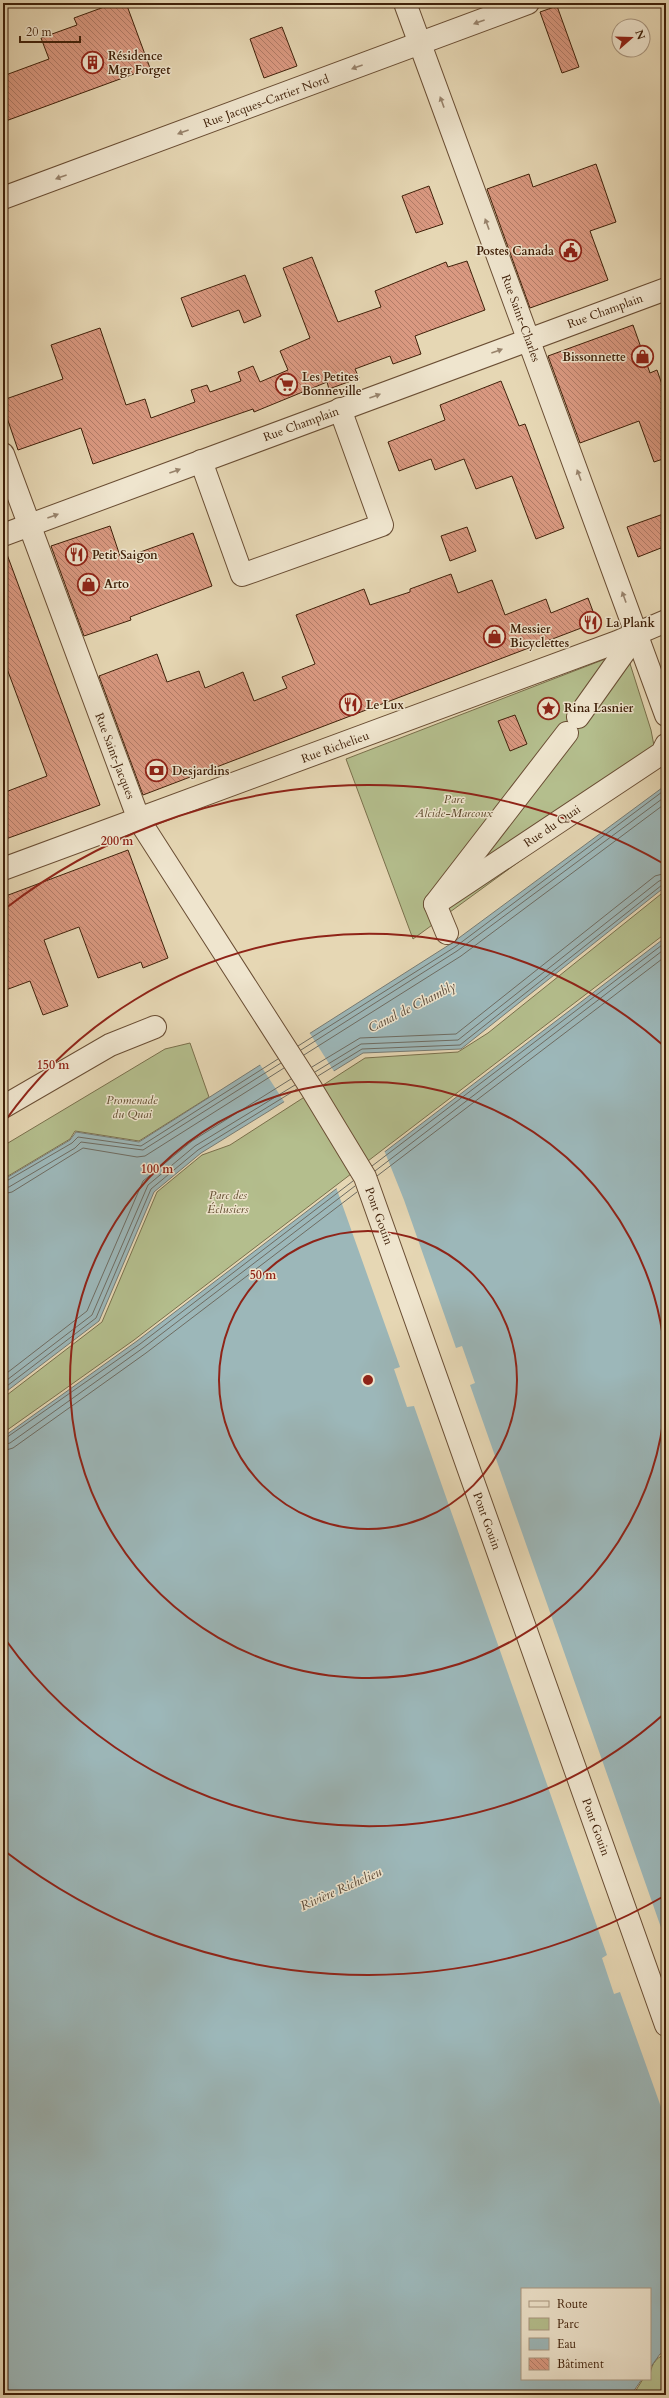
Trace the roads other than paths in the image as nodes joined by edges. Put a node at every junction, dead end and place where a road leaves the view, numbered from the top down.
1 (405, 3) edge
2 (528, 3) edge
3 (420, 43) junction
4 (3, 198) edge
5 (666, 288) edge
6 (529, 339) junction
7 (340, 410) junction
8 (3, 454) edge
9 (201, 461) junction
10 (28, 525) junction
11 (3, 534) edge
12 (666, 621) edge
13 (637, 634) junction
14 (666, 715) edge
15 (666, 745) edge
16 (139, 820) junction
17 (3, 869) edge
18 (435, 904) junction
19 (447, 933) dead end
20 (155, 1028) dead end
21 (276, 1033) joint
22 (3, 1107) edge
23 (666, 2025) edge

1 - 3 street, Rue Saint-Charles
2 -> 3 street, Rue Jacques-Cartier Nord
3 -> 4 street, Rue Jacques-Cartier Nord
6 -> 3 street, Rue Saint-Charles
5 - 6 street, Rue Champlain
7 -> 6 street, Rue Champlain
13 -> 6 street, Rue Saint-Charles
7 - 9 street, Rue Champlain
7 - 9 street
8 - 10 street, Rue Saint-Jacques
10 -> 9 street, Rue Champlain
10 - 11 street, Rue Champlain
10 - 16 street, Rue Saint-Jacques
12 - 13 street, Rue Richelieu
13 - 14 street
13 - 16 street, Rue Richelieu
13 - 18 street
15 - 18 street, Rue du Quai
16 - 17 street, Rue Richelieu
16 - 21 street, Rue Saint-Jacques
18 - 19 street
20 - 22 street
21 - 23 street, Pont Gouin

